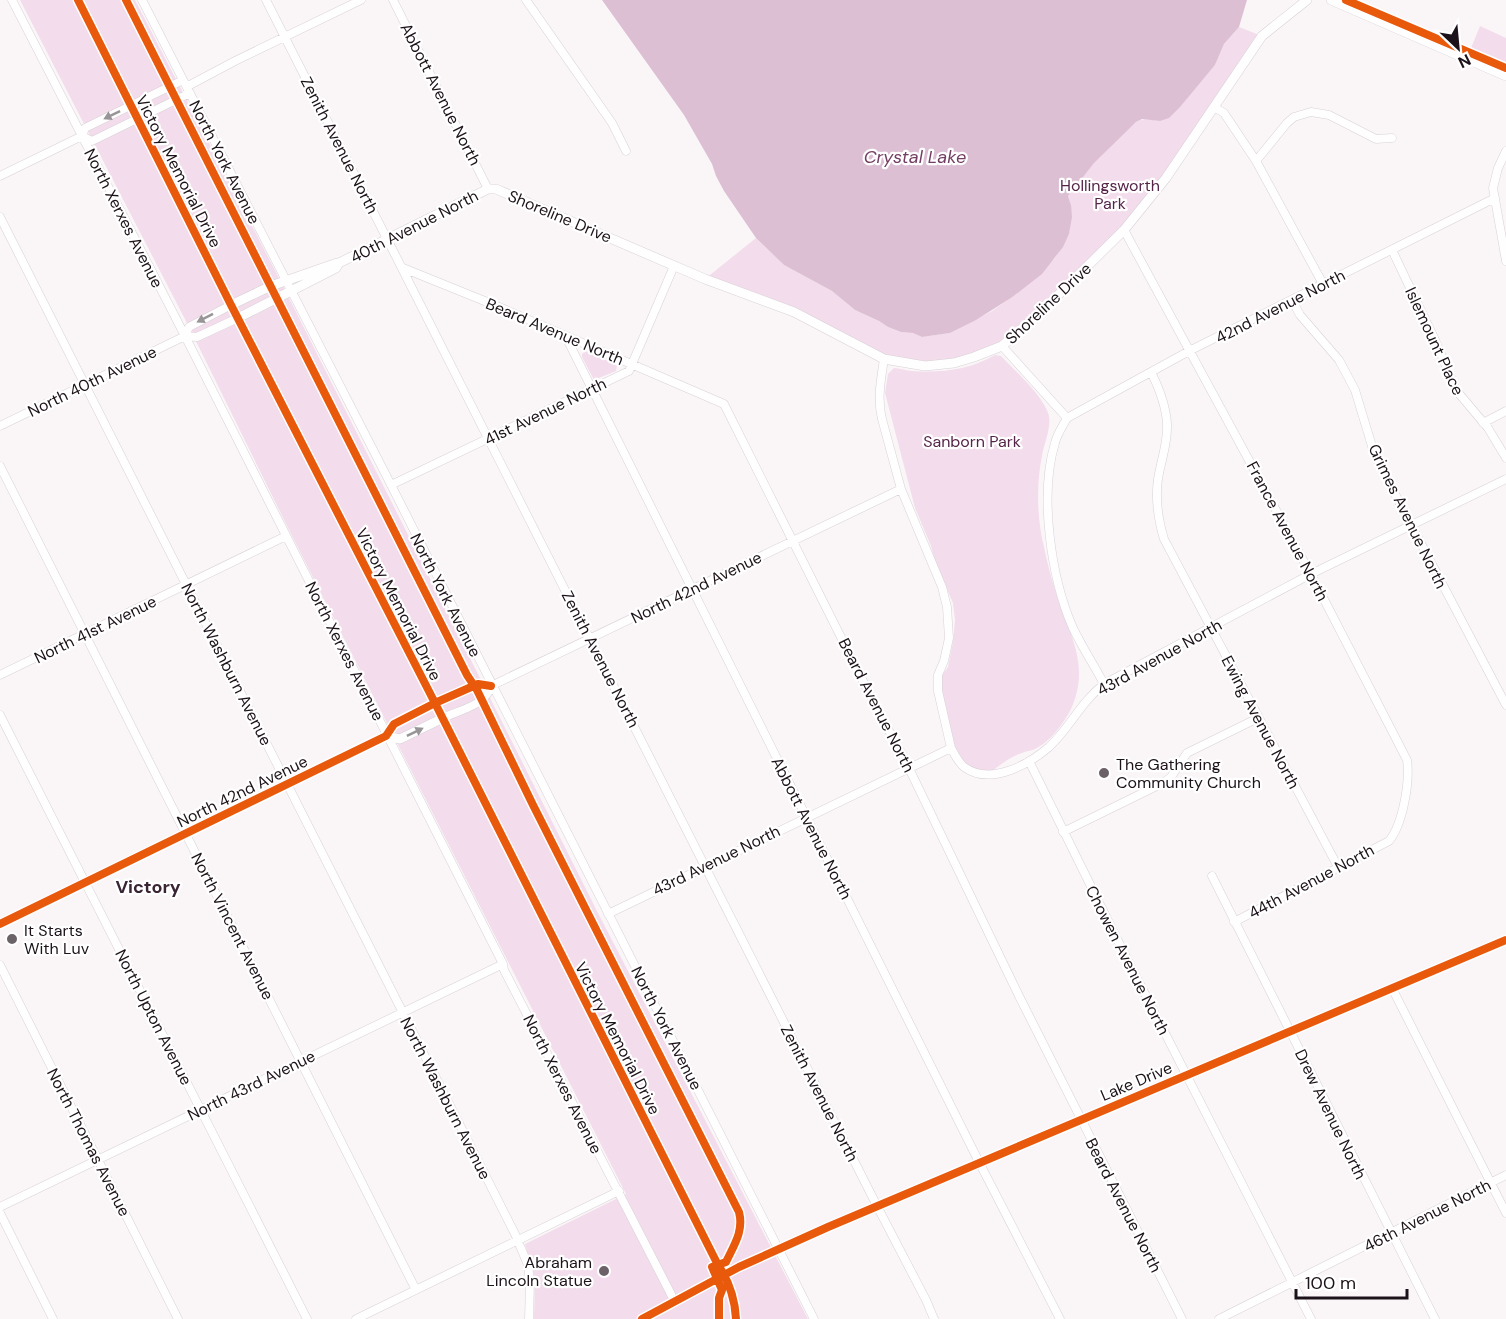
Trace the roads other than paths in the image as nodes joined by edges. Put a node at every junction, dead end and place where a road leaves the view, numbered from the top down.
1 (12, 0) edge
2 (78, 0) edge
3 (142, 0) edge
4 (266, 0) edge
5 (361, 0) edge
6 (393, 0) edge
7 (526, 0) edge
8 (1307, 0) edge
9 (1331, 0) edge
10 (284, 37) junction
11 (1506, 76) edge
12 (187, 86) junction
13 (131, 105) junction
14 (1214, 107) junction
15 (139, 119) junction
16 (82, 136) junction
17 (1392, 138) dead end
18 (626, 151) dead end
19 (1506, 151) edge
20 (1256, 162) junction
21 (0, 176) edge
22 (488, 189) junction
23 (1495, 198) junction
24 (0, 217) edge
25 (1124, 230) junction
26 (388, 239) junction
27 (1392, 250) junction
28 (1506, 261) edge
29 (339, 263) junction
30 (674, 266) junction
31 (403, 268) junction
32 (286, 281) junction
33 (1323, 284) junction
34 (292, 291) junction
35 (1292, 300) junction
36 (231, 305) junction
37 (238, 318) junction
38 (185, 336) junction
39 (566, 337) junction
40 (1002, 346) junction
41 (1191, 350) junction
42 (884, 359) junction
43 (632, 364) junction
44 (1151, 372) junction
45 (85, 384) junction
46 (592, 388) junction
47 (1506, 411) edge
48 (1067, 418) junction
49 (1483, 423) junction
50 (0, 426) edge
51 (489, 438) junction
52 (1506, 458) edge
53 (0, 466) edge
54 (1506, 479) edge
55 (391, 485) junction
56 (901, 489) junction
57 (1410, 525) junction
58 (286, 536) junction
59 (793, 541) junction
60 (1311, 574) junction
61 (186, 584) junction
62 (692, 589) junction
63 (1211, 627) junction
64 (85, 634) junction
65 (590, 638) junction
66 (0, 675) edge
67 (1104, 684) junction
68 (491, 686) junction
69 (435, 703) junction
70 (1506, 705) edge
71 (0, 715) edge
72 (443, 718) junction
73 (1258, 718) junction
74 (386, 736) junction
75 (951, 748) junction
76 (1029, 761) junction
77 (909, 768) junction
78 (288, 784) junction
79 (807, 817) junction
80 (1063, 832) junction
81 (186, 833) junction
82 (1389, 841) joint
83 (705, 866) junction
84 (1338, 867) junction
85 (1212, 876) dead end
86 (86, 882) junction
87 (608, 914) junction
88 (1234, 922) junction
89 (0, 924) edge
90 (1506, 940) edge
91 (0, 964) edge
92 (503, 964) junction
93 (1392, 988) junction
94 (403, 1012) junction
95 (1290, 1031) junction
96 (301, 1061) junction
97 (1186, 1075) junction
98 (201, 1110) junction
99 (1081, 1119) junction
100 (98, 1160) junction
101 (980, 1162) junction
102 (1506, 1175) edge
103 (1490, 1183) junction
104 (619, 1191) junction
105 (877, 1206) junction
106 (0, 1208) edge
107 (0, 1213) edge
108 (1506, 1213) edge
109 (1391, 1233) junction
110 (518, 1240) junction
111 (778, 1249) junction
112 (725, 1275) junction
113 (1292, 1282) junction
114 (416, 1290) junction
115 (675, 1302) junction
116 (53, 1319) edge
117 (178, 1319) edge
118 (307, 1319) edge
119 (356, 1319) edge
120 (529, 1319) edge
121 (642, 1319) edge
122 (736, 1319) edge
123 (814, 1319) edge
124 (934, 1319) edge
125 (1060, 1319) edge
126 (1182, 1319) edge
127 (1219, 1319) edge
128 (1311, 1319) edge
129 (1435, 1319) edge

1 - 16 street, North Xerxes Avenue
2 - 13 street, Victory Memorial Drive
3 - 12 street, North York Avenue
4 - 10 street, Zenith Avenue North
5 - 10 street
6 - 22 street, Abbott Avenue North
7 - 18 street
8 - 14 street, Shoreline Drive
9 - 11 street
10 - 12 street
10 - 26 street, Zenith Avenue North
12 - 13 street
12 - 15 street
12 - 32 street, North York Avenue
13 - 15 street, Victory Memorial Drive
13 -> 16 street
14 - 20 street
14 - 25 street, Shoreline Drive
15 - 16 street
15 - 36 street, Victory Memorial Drive
16 - 21 street
16 - 38 street, North Xerxes Avenue
17 - 20 street
19 - 23 street
20 - 33 street
22 - 26 street, 40th Avenue North
22 - 30 street, Shoreline Drive
23 - 27 street, 42nd Avenue North
23 - 28 street
24 - 45 street, North Washburn Avenue
25 - 40 street, Shoreline Drive
25 - 41 street, France Avenue North
26 - 29 street, 40th Avenue North
26 - 31 street, Zenith Avenue North
27 - 33 street, 42nd Avenue North
27 - 49 street, Islemount Place
29 - 32 street, North 40th Avenue
29 - 34 street, North 40th Avenue
30 - 42 street, Shoreline Drive
30 - 43 street
31 - 39 street, Beard Avenue North
31 - 51 street, Zenith Avenue North
32 - 34 street, North York Avenue
32 - 36 street, North 40th Avenue
33 - 35 street, 42nd Avenue North
34 - 37 street, North 40th Avenue
34 - 55 street, North York Avenue
35 - 41 street, 42nd Avenue North
35 - 57 street, Grimes Avenue North
36 - 37 street, Victory Memorial Drive
36 -> 38 street, North 40th Avenue
37 - 38 street, North 40th Avenue
37 - 69 street, Victory Memorial Drive
38 - 45 street, North 40th Avenue
38 - 58 street, North Xerxes Avenue
39 - 43 street, Beard Avenue North
39 - 46 street, Abbott Avenue North
40 - 42 street, Shoreline Drive
40 - 48 street
41 - 44 street, 42nd Avenue North
41 - 60 street, France Avenue North
42 - 56 street
43 - 46 street, 41st Avenue North
43 - 59 street, Beard Avenue North
44 - 48 street, 42nd Avenue North
44 - 63 street, Ewing Avenue North
45 - 50 street, North 40th Avenue
45 - 61 street, North Washburn Avenue
46 - 51 street, 41st Avenue North
46 - 62 street, Abbott Avenue North
47 - 49 street
48 - 67 street
49 - 52 street, Islemount Place
51 - 55 street, 41st Avenue North
51 - 65 street, Zenith Avenue North
53 - 64 street, North Vincent Avenue
54 - 57 street, 43rd Avenue North
55 - 68 street, North York Avenue
56 - 59 street, North 42nd Avenue
56 - 75 street
57 - 60 street, 43rd Avenue North
57 - 70 street, Grimes Avenue North
58 - 61 street, North 41st Avenue
58 - 74 street, North Xerxes Avenue
59 - 62 street, North 42nd Avenue
59 - 77 street, Beard Avenue North
60 - 63 street, 43rd Avenue North
60 - 82 street, France Avenue North
61 - 64 street, North 41st Avenue
61 - 78 street, North Washburn Avenue
62 - 65 street, North 42nd Avenue
62 - 79 street, Abbott Avenue North
63 - 67 street, 43rd Avenue North
63 - 73 street, Ewing Avenue North
64 - 66 street, North 41st Avenue
64 - 81 street, North Vincent Avenue
65 - 68 street, North 42nd Avenue
65 - 83 street, Zenith Avenue North
67 - 76 street, 43rd Avenue North
68 - 69 street, North 42nd Avenue
68 - 72 street, North 42nd Avenue
68 - 87 street, North York Avenue
69 - 72 street, Victory Memorial Drive
69 - 74 street, North 42nd Avenue
71 - 86 street, North Upton Avenue
74 -> 72 street, North 42nd Avenue
72 - 112 street, Victory Memorial Drive
73 - 80 street
73 - 84 street, Ewing Avenue North
74 - 78 street, North 42nd Avenue
74 - 92 street, North Xerxes Avenue
75 - 76 street, 43rd Avenue North
75 - 77 street, 43rd Avenue North
76 - 80 street, Chowen Avenue North
77 - 79 street, 43rd Avenue North
77 - 99 street, Beard Avenue North
78 - 81 street, North 42nd Avenue
78 - 94 street, North Washburn Avenue
79 - 83 street, 43rd Avenue North
79 - 101 street, Abbott Avenue North
80 - 97 street, Chowen Avenue North
81 - 86 street, North 42nd Avenue
81 - 96 street, North Vincent Avenue
82 - 84 street, 44th Avenue North
83 - 87 street, 43rd Avenue North
83 - 105 street, Zenith Avenue North
84 - 88 street, 44th Avenue North
85 - 88 street, Drew Avenue North
86 - 89 street, North 42nd Avenue
86 - 98 street, North Upton Avenue
87 - 111 street, North York Avenue
88 - 95 street, Drew Avenue North
90 - 93 street, Lake Drive
91 - 100 street, North Thomas Avenue
92 - 94 street, North 43rd Avenue
92 - 104 street, North Xerxes Avenue
93 - 95 street, Lake Drive
93 - 103 street
94 - 96 street, North 43rd Avenue
94 - 110 street, North Washburn Avenue
95 - 97 street, Lake Drive
95 - 109 street, Drew Avenue North
96 - 98 street, North 43rd Avenue
96 - 114 street, North Vincent Avenue
97 - 99 street, Lake Drive
97 - 113 street, Chowen Avenue North
98 - 100 street, North 43rd Avenue
98 - 118 street, North Upton Avenue
99 - 101 street, Lake Drive
99 - 126 street, Beard Avenue North
100 - 106 street, North 43rd Avenue
100 - 117 street, North Thomas Avenue
101 - 105 street, Lake Drive
101 - 125 street, Abbott Avenue North
102 - 103 street, 46th Avenue North
103 - 108 street
103 - 109 street, 46th Avenue North
104 - 110 street
104 - 115 street, North Xerxes Avenue
105 - 111 street, Lake Drive
105 - 124 street, Zenith Avenue North
107 - 116 street
109 - 113 street, 46th Avenue North
109 - 129 street, Drew Avenue North
110 - 114 street
110 - 120 street, North Washburn Avenue
111 - 112 street, Lake Drive
111 - 123 street, North York Avenue
112 - 115 street, Lake Drive
112 - 122 street, Victory Memorial Drive
113 - 127 street, 46th Avenue North
113 - 128 street, Chowen Avenue North
114 - 119 street
115 - 121 street, Lake Drive

